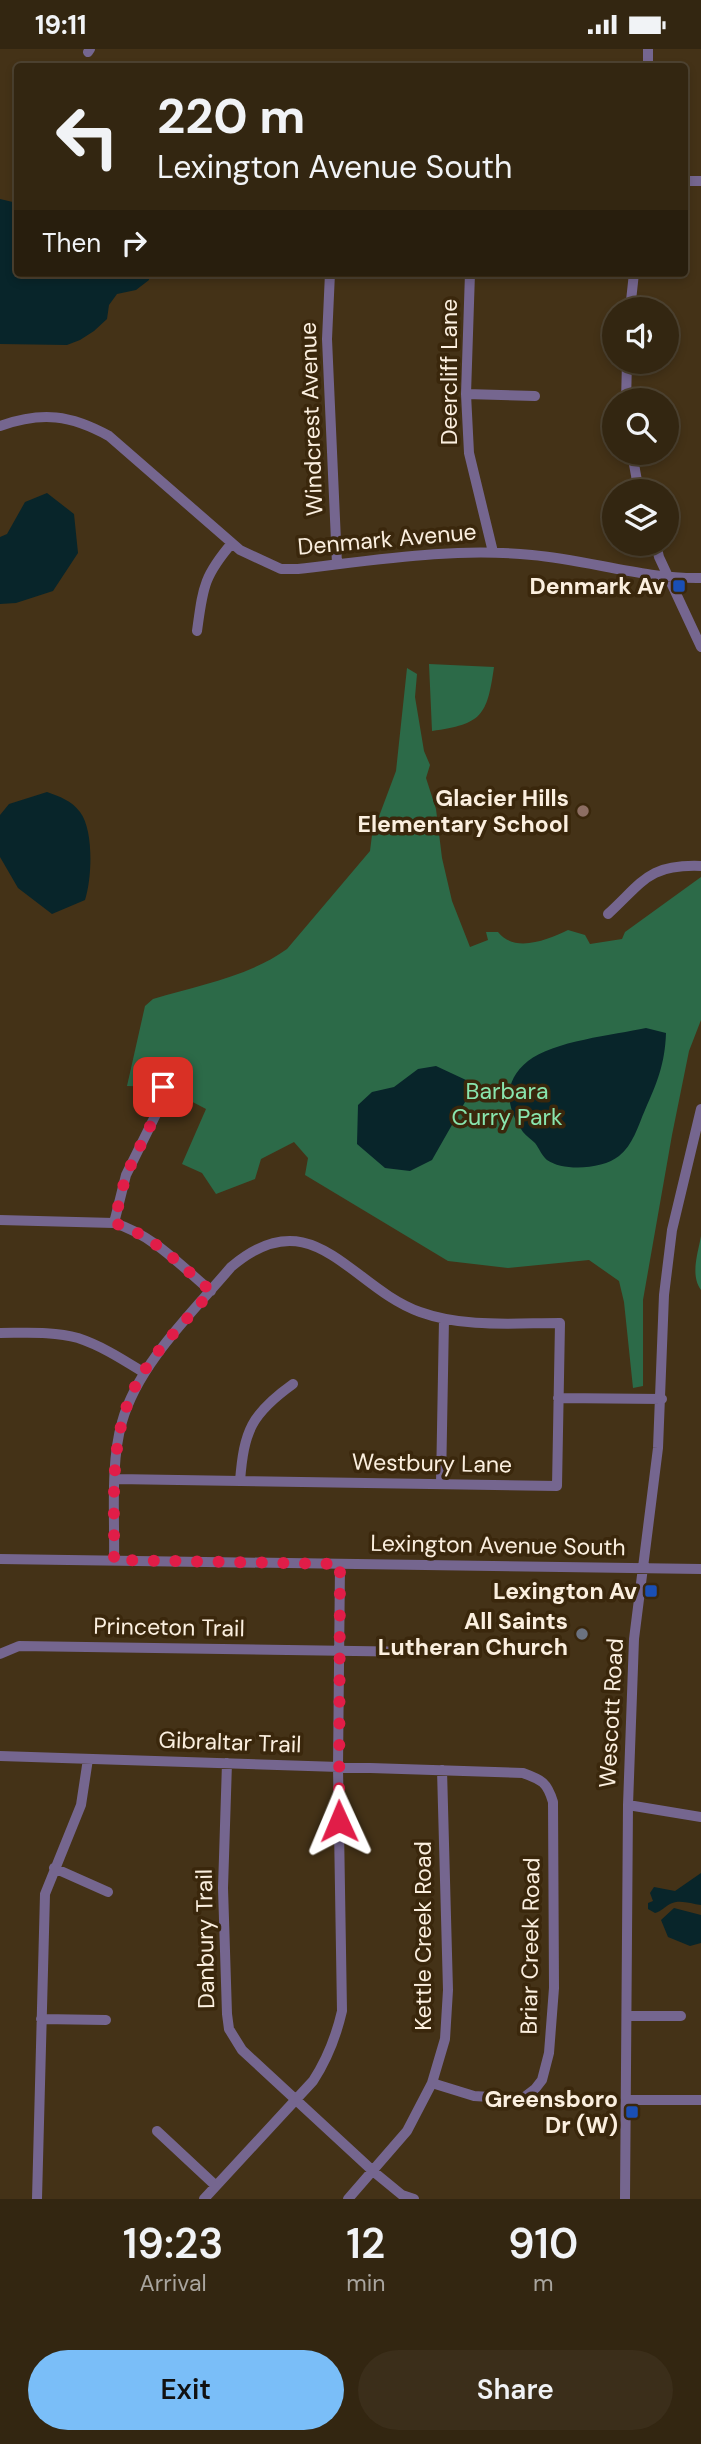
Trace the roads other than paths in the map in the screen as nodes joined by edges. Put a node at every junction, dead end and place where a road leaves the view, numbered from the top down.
1 (330, 277) edge
2 (470, 277) edge
3 (634, 277) edge
4 (631, 297) edge
5 (466, 394) junction
6 (535, 396) dead end
7 (0, 426) edge
8 (232, 543) junction
9 (494, 551) junction
10 (659, 556) edge
11 (337, 564) junction
12 (670, 578) junction
13 (701, 578) edge
14 (197, 631) dead end
15 (701, 647) edge
16 (701, 866) edge
17 (608, 914) dead end
18 (163, 1087) dead end
19 (701, 1109) edge
20 (0, 1220) edge
21 (114, 1223) junction
22 (211, 1291) junction
23 (444, 1319) junction
24 (0, 1333) edge
25 (143, 1372) junction
26 (293, 1384) dead end
27 (558, 1398) junction
28 (662, 1399) junction
29 (116, 1479) junction
30 (240, 1481) junction
31 (441, 1484) junction
32 (0, 1559) edge
33 (114, 1560) junction
34 (340, 1564) junction
35 (643, 1568) junction
36 (701, 1569) edge
37 (339, 1651) junction
38 (422, 1652) dead end
39 (0, 1654) edge
40 (0, 1756) edge
41 (88, 1759) junction
42 (227, 1763) junction
43 (338, 1767) junction
44 (442, 1770) junction
45 (541, 1779) joint
46 (628, 1805) junction
47 (701, 1817) edge
48 (54, 1868) junction
49 (108, 1892) dead end
50 (627, 2016) junction
51 (681, 2016) dead end
52 (41, 2019) junction
53 (106, 2020) dead end
54 (432, 2083) junction
55 (627, 2100) junction
56 (296, 2101) junction
57 (701, 2101) edge
58 (157, 2131) dead end
59 (374, 2172) junction
60 (216, 2186) junction
61 (37, 2199) edge
62 (204, 2199) edge
63 (348, 2199) edge
64 (414, 2199) edge
65 (625, 2199) edge

1 - 11 street, Windcrest Avenue
2 - 5 street, Deercliff Lane
3 - 4 street
5 - 6 street
5 - 9 street, Deercliff Lane
7 - 8 street, Denmark Avenue
8 - 11 street, Denmark Avenue
8 - 14 street
9 - 11 street, Denmark Avenue
9 - 12 street, Denmark Avenue
10 - 12 street
12 - 13 street, Denmark Avenue
12 - 15 street
16 - 17 street
18 - 21 street
19 - 28 street, Wescott Road
20 - 21 street
21 - 22 street
22 - 23 street
22 - 25 street
23 - 27 street
23 - 31 street
24 - 25 street
25 - 29 street
26 - 30 street
27 - 28 street
27 - 31 street, Westbury Lane
28 - 35 street, Wescott Road
29 - 30 street, Westbury Lane
29 - 33 street
30 - 31 street, Westbury Lane
32 - 33 street, Lexington Avenue South
33 - 34 street, Lexington Avenue South
34 - 35 street, Lexington Avenue South
34 - 37 street
35 - 36 street, Lexington Avenue South
35 - 46 street, Wescott Road
37 - 38 street, Princeton Trail
37 - 39 street, Princeton Trail
37 - 43 street
40 - 41 street, Gibraltar Trail
41 - 42 street, Gibraltar Trail
41 - 48 street
42 - 43 street, Gibraltar Trail
42 - 56 street, Danbury Trail
43 - 44 street, Gibraltar Trail
43 - 56 street
44 - 45 street, Gibraltar Trail
44 - 54 street, Kettle Creek Road
45 - 54 street, Briar Creek Road
46 - 47 street
46 - 50 street, Wescott Road
48 - 49 street
48 - 52 street
50 - 51 street
50 - 55 street, Wescott Road
52 - 53 street
52 - 61 street
54 - 59 street, Kettle Creek Road
55 - 57 street
55 - 65 street, Wescott Road
56 - 59 street, Danbury Trail
56 - 60 street
58 - 60 street
59 - 63 street, Kettle Creek Road
59 - 64 street, Danbury Trail
60 - 62 street

